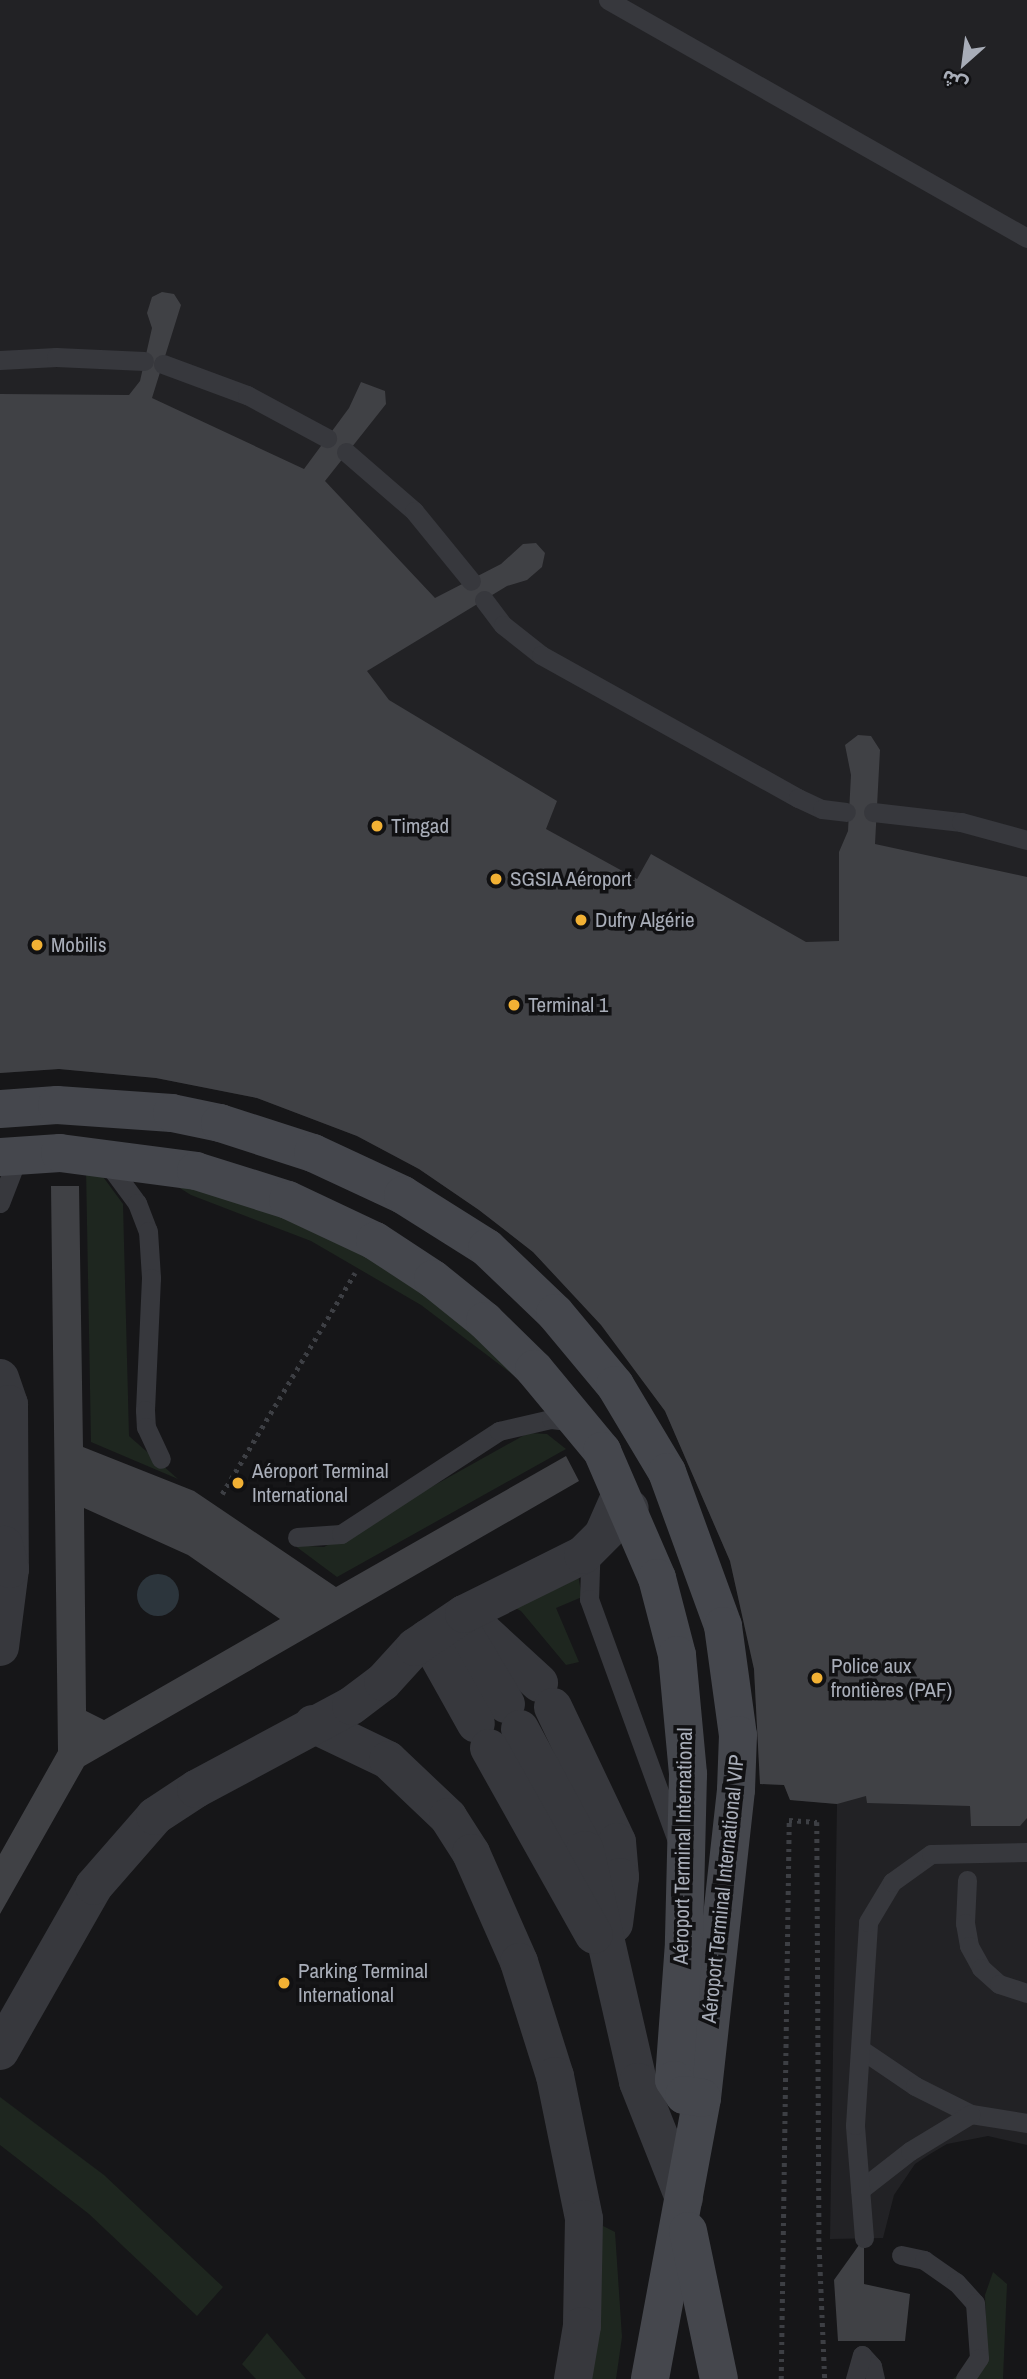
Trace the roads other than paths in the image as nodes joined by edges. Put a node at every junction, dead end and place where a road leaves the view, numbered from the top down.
1 (608, 0) edge
2 (631, 5) edge
3 (1027, 238) edge
4 (0, 360) edge
5 (327, 438) dead end
6 (346, 452) dead end
7 (471, 581) dead end
8 (484, 600) dead end
9 (846, 812) dead end
10 (873, 812) dead end
11 (1027, 840) edge
12 (0, 1109) edge
13 (9, 1155) edge
14 (101, 1156) junction
15 (0, 1203) edge
16 (0, 1378) edge
17 (0, 1418) edge
18 (578, 1422) junction
19 (160, 1459) dead end
20 (623, 1494) junction
21 (0, 1498) edge
22 (0, 1527) edge
23 (297, 1537) dead end
24 (589, 1551) junction
25 (6, 1572) edge
26 (448, 1625) junction
27 (0, 1647) edge
28 (514, 1716) junction
29 (313, 1724) junction
30 (1027, 1852) edge
31 (687, 1868) junction
32 (967, 1880) dead end
33 (1027, 1993) edge
34 (862, 2050) junction
35 (0, 2051) edge
36 (702, 2098) junction
37 (971, 2114) junction
38 (1027, 2123) edge
39 (860, 2190) junction
40 (684, 2198) junction
41 (864, 2238) dead end
42 (901, 2255) dead end
43 (573, 2379) edge
44 (650, 2379) edge
45 (719, 2379) edge
46 (855, 2379) edge
47 (874, 2379) edge
48 (965, 2379) edge

1 - 2 lane
2 - 3 lane
4 - 5 lane
6 - 7 lane
8 - 9 lane
10 - 11 lane
12 - 36 main road, Aéroport Terminal International VIP
13 - 14 main road, Aéroport Terminal International
13 - 15 lane
14 - 18 main road, Aéroport Terminal International
14 - 19 lane
16 - 25 street
17 - 25 street
18 - 20 main road, Aéroport Terminal International
18 - 23 lane
20 - 24 street
20 - 31 main road, Aéroport Terminal International
21 - 25 street
22 - 25 street
24 - 26 street
24 - 31 lane
25 - 27 street
26 - 28 street
26 - 28 street
26 - 29 street
28 - 40 street
29 - 35 street
29 - 43 street
30 - 34 lane
31 - 36 main road, Aéroport Terminal International
32 - 33 lane
34 - 37 lane
34 - 39 lane
36 - 40 main road, Aéroport Terminal International VIP
37 - 38 lane
37 - 39 lane
39 - 41 lane
40 - 44 main road, Aéroport Terminal International VIP
40 - 45 main road
42 - 48 lane
46 - 47 lane

